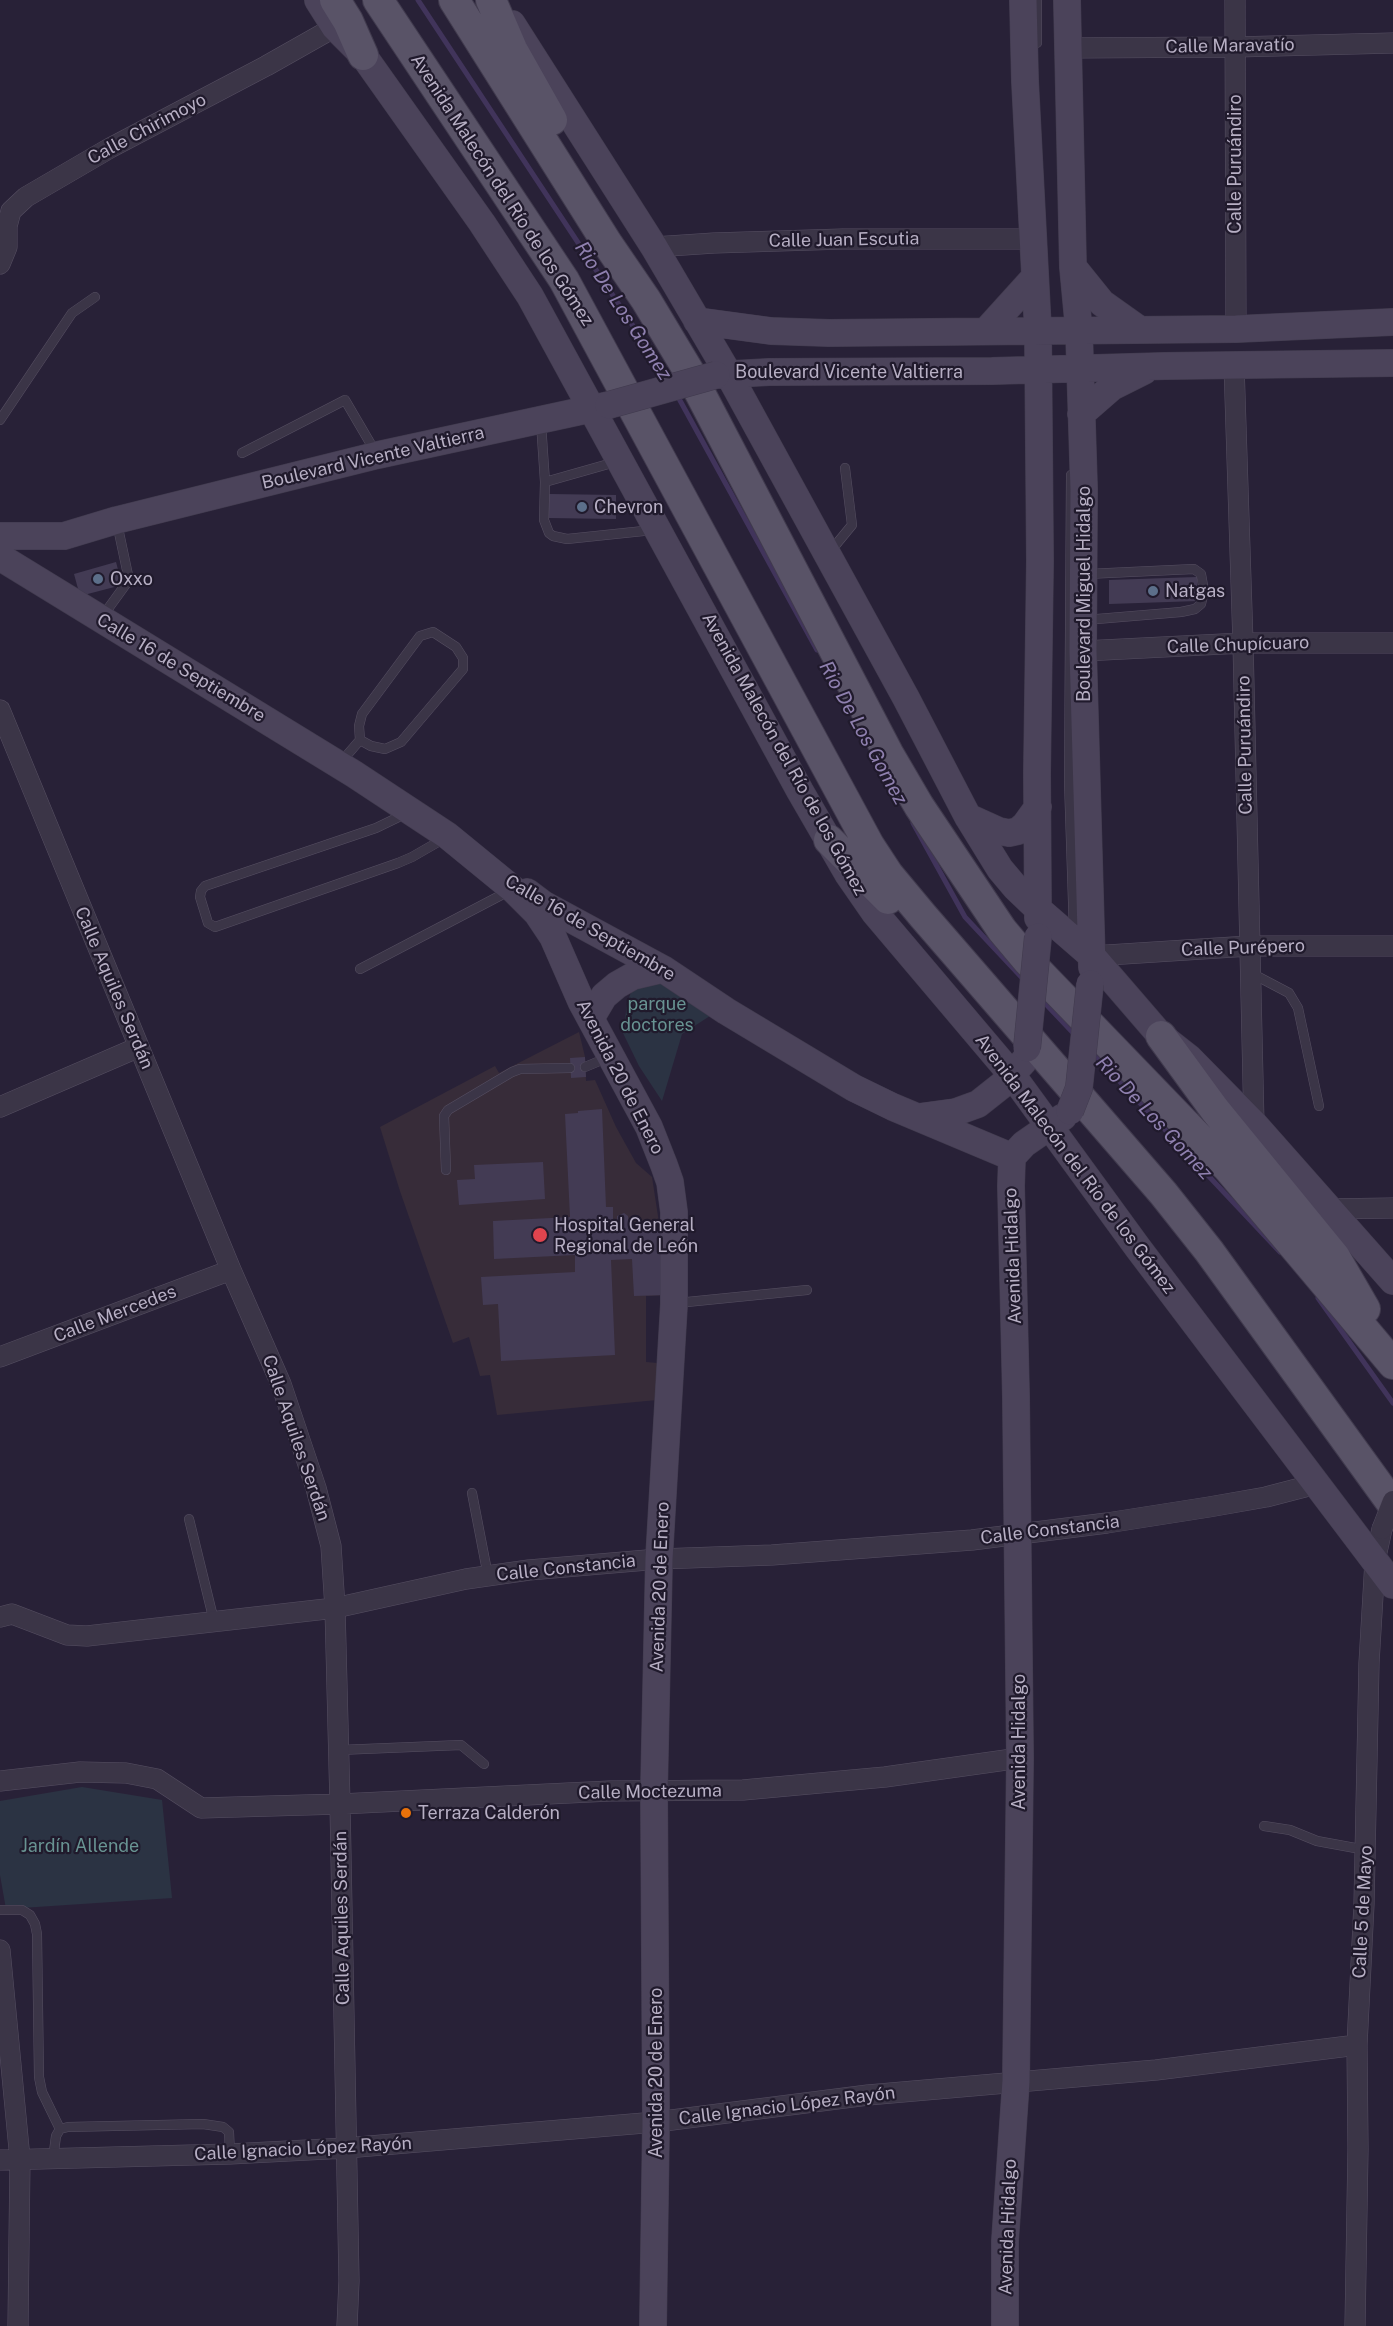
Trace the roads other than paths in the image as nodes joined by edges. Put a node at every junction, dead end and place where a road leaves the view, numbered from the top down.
1 (318, 0) edge
2 (357, 0) edge
3 (378, 0) edge
4 (454, 0) edge
5 (491, 0) edge
6 (496, 0) edge
7 (1023, 0) edge
8 (1036, 0) edge
9 (1057, 0) edge
10 (1235, 0) edge
11 (1062, 6) edge
12 (335, 13) edge
13 (1393, 43) edge
14 (1235, 47) junction
15 (1061, 50) junction
16 (363, 55) joint
17 (1037, 55) dead end
18 (1059, 104) dead end
19 (505, 189) junction
20 (1034, 239) junction
21 (607, 243) junction
22 (654, 248) junction
23 (0, 264) edge
24 (1073, 267) junction
25 (1040, 276) junction
26 (95, 297) dead end
27 (697, 321) junction
28 (1393, 322) edge
29 (1236, 329) junction
30 (987, 330) junction
31 (1140, 330) junction
32 (771, 331) junction
33 (1058, 331) junction
34 (1393, 363) edge
35 (1234, 365) junction
36 (1165, 366) junction
37 (1075, 369) junction
38 (1041, 370) junction
39 (769, 372) junction
40 (722, 374) junction
41 (601, 407) junction
42 (1076, 408) junction
43 (0, 420) edge
44 (541, 420) junction
45 (242, 453) dead end
46 (378, 455) junction
47 (621, 461) junction
48 (845, 468) dead end
49 (1071, 470) dead end
50 (545, 482) junction
51 (117, 520) junction
52 (658, 529) junction
53 (0, 536) edge
54 (827, 554) junction
55 (0, 557) edge
56 (1083, 574) junction
57 (1050, 575) dead end
58 (101, 619) junction
59 (1083, 620) junction
60 (1243, 643) junction
61 (1393, 643) edge
62 (1083, 651) junction
63 (0, 710) edge
64 (1048, 734) dead end
65 (360, 740) junction
66 (339, 765) junction
67 (1038, 807) junction
68 (411, 811) junction
69 (968, 817) junction
70 (447, 836) junction
71 (829, 840) junction
72 (514, 890) junction
73 (1041, 921) junction
74 (1249, 946) junction
75 (1393, 946) edge
76 (1083, 949) junction
77 (360, 969) dead end
78 (663, 969) junction
79 (1249, 972) junction
80 (591, 1018) junction
81 (1161, 1036) junction
82 (1025, 1040) junction
83 (139, 1047) junction
84 (611, 1056) junction
85 (585, 1067) dead end
86 (570, 1068) dead end
87 (1012, 1076) junction
88 (1319, 1106) dead end
89 (0, 1107) edge
90 (918, 1117) junction
91 (1060, 1119) junction
92 (1254, 1124) junction
93 (1012, 1157) junction
94 (446, 1170) dead end
95 (1393, 1208) edge
96 (1327, 1209) junction
97 (231, 1270) junction
98 (1393, 1281) edge
99 (807, 1290) dead end
100 (674, 1304) junction
101 (0, 1358) edge
102 (1391, 1360) edge
103 (1316, 1484) junction
104 (472, 1493) dead end
105 (1390, 1512) edge
106 (189, 1519) dead end
107 (1018, 1533) junction
108 (659, 1559) junction
109 (1375, 1561) junction
110 (488, 1576) junction
111 (1393, 1585) edge
112 (335, 1608) junction
113 (0, 1617) edge
114 (214, 1621) junction
115 (339, 1750) junction
116 (1020, 1758) junction
117 (484, 1764) dead end
118 (0, 1781) edge
119 (654, 1791) junction
120 (340, 1804) junction
121 (1264, 1826) dead end
122 (1366, 1850) junction
123 (0, 1910) edge
124 (0, 1950) edge
125 (1357, 2045) junction
126 (5, 2049) edge
127 (6, 2079) edge
128 (1016, 2081) junction
129 (656, 2122) junction
130 (60, 2129) junction
131 (346, 2148) junction
132 (230, 2154) junction
133 (20, 2159) junction
134 (53, 2159) junction
135 (0, 2160) edge
136 (18, 2326) edge
137 (347, 2326) edge
138 (653, 2326) edge
139 (1005, 2326) edge
140 (1355, 2326) edge

1 - 12 street
2 - 19 main road
3 - 19 main road, Avenida Malecón del Río de los Gómez
4 - 21 main road
5 - 21 main road
6 - 22 street
7 - 20 street, Boulevard Miguel Hidalgo
8 - 17 lane
9 - 11 lane
10 - 14 street, Calle Puruándiro
11 - 15 street, Boulevard Miguel Hidalgo
12 - 16 main road
12 - 23 street, Calle Chirimoyo
13 - 14 street, Calle Maravatío
14 - 15 street, Calle Maravatío
14 - 29 street, Calle Puruándiro
15 - 24 street, Boulevard Miguel Hidalgo
16 - 41 street, Avenida Malecón del Río de los Gómez
18 - 33 lane
19 - 82 main road, Avenida Malecón del Río de los Gómez
20 - 22 street, Calle Juan Escutia
20 - 25 street, Boulevard Miguel Hidalgo
21 - 102 main road
22 - 27 street
24 - 31 street
24 - 33 street, Boulevard Miguel Hidalgo
25 - 30 street
25 - 33 street, Boulevard Miguel Hidalgo
26 - 43 lane
27 - 32 street
27 - 40 street
28 - 29 street
29 - 31 street
30 - 32 street
30 - 33 street
31 - 33 street
32 - 39 street
33 - 37 street, Boulevard Miguel Hidalgo
33 - 38 street, Boulevard Miguel Hidalgo
34 - 35 street, Boulevard Vicente Valtierra
35 - 36 street, Boulevard Vicente Valtierra
35 - 60 street, Calle Puruándiro
36 - 37 street, Boulevard Vicente Valtierra
36 - 42 street
37 - 38 street, Boulevard Vicente Valtierra
37 - 42 street, Boulevard Miguel Hidalgo
38 - 39 street, Boulevard Vicente Valtierra
38 - 57 lane
38 - 67 street, Boulevard Miguel Hidalgo
39 - 40 street, Boulevard Vicente Valtierra
40 - 41 street, Boulevard Vicente Valtierra, bridge
40 - 54 street
41 - 44 street, Boulevard Vicente Valtierra
41 - 47 street, Avenida Malecón del Río de los Gómez
42 - 56 street, Boulevard Miguel Hidalgo
44 - 46 street, Boulevard Vicente Valtierra
44 - 50 lane
45 - 46 lane
46 - 51 street, Boulevard Vicente Valtierra
47 - 50 lane
47 - 52 street, Avenida Malecón del Río de los Gómez
48 - 54 lane
49 - 76 lane
50 - 52 lane
51 - 53 street, Boulevard Vicente Valtierra
51 - 58 lane
52 - 71 street, Avenida Malecón del Río de los Gómez
54 - 69 street
55 - 58 street, Calle 16 de Septiembre
56 - 59 street, Boulevard Miguel Hidalgo
56 - 59 lane
58 - 66 street, Calle 16 de Septiembre
59 - 62 street, Boulevard Miguel Hidalgo
60 - 61 street, Calle Chupícuaro
60 - 62 street, Calle Chupícuaro
60 - 74 street, Calle Puruándiro
62 - 76 street, Boulevard Miguel Hidalgo
63 - 83 street, Calle Aquiles Serdán
64 - 73 lane
65 - 65 lane
65 - 66 lane
66 - 68 street, Calle 16 de Septiembre
67 - 69 street
67 - 73 street, Boulevard Miguel Hidalgo
68 - 70 street, Calle 16 de Septiembre
68 - 70 lane
69 - 73 street
70 - 72 street, Calle 16 de Septiembre
71 - 82 main road
71 - 87 street, Avenida Malecón del Río de los Gómez
72 - 77 lane
72 - 78 street, Calle 16 de Septiembre
72 - 80 street, Avenida 20 de Enero
73 - 76 street
73 - 82 street, Boulevard Miguel Hidalgo, bridge
74 - 75 street, Calle Purépero
74 - 76 street, Calle Purépero
74 - 79 street, Calle Puruándiro
76 - 81 street
76 - 91 street, Boulevard Miguel Hidalgo, bridge
78 - 80 street
78 - 90 street, Calle 16 de Septiembre
79 - 88 lane
79 - 92 street, Calle Puruándiro
80 - 84 street, Avenida 20 de Enero
81 - 92 street
81 - 102 main road
82 - 87 street, Boulevard Miguel Hidalgo
82 - 105 main road, Avenida Malecón del Río de los Gómez
83 - 89 street
83 - 97 street, Calle Aquiles Serdán
84 - 85 lane
84 - 100 street, Avenida 20 de Enero
86 - 94 lane
87 - 90 street, Boulevard Miguel Hidalgo
87 - 91 street, Avenida Malecón del Río de los Gómez
90 - 93 street, Calle 16 de Septiembre
91 - 93 street
91 - 103 street, Avenida Malecón del Río de los Gómez
92 - 96 street
93 - 107 street, Avenida Hidalgo
95 - 96 street
96 - 98 street
97 - 101 street, Calle Mercedes
97 - 112 street, Calle Aquiles Serdán
99 - 100 lane
100 - 108 street, Avenida 20 de Enero
103 - 107 street, Calle Constancia
103 - 109 street, Avenida Malecón del Río de los Gómez
104 - 110 lane
105 - 109 street, Calle 5 de Mayo
106 - 114 lane
107 - 108 street, Calle Constancia
107 - 116 street, Avenida Hidalgo
108 - 110 street, Calle Constancia
108 - 119 street, Avenida 20 de Enero
109 - 111 street, Avenida Malecón del Río de los Gómez
109 - 122 street, Calle 5 de Mayo
110 - 112 street, Calle Constancia
112 - 114 street, Calle Constancia
112 - 115 street, Calle Aquiles Serdán
113 - 114 street, Calle Constancia
115 - 117 lane
115 - 120 street, Calle Aquiles Serdán
116 - 119 street, Calle Moctezuma
116 - 128 street, Avenida Hidalgo
118 - 120 street, Calle Moctezuma
119 - 120 street, Calle Moctezuma
119 - 129 street, Avenida 20 de Enero
120 - 131 street, Calle Aquiles Serdán
121 - 122 lane
122 - 125 street, Calle 5 de Mayo
123 - 130 lane
124 - 126 street
125 - 128 street, Calle Ignacio López Rayón
125 - 140 street, Calle 5 de Mayo
126 - 127 street
127 - 133 street
128 - 129 street, Calle Ignacio López Rayón
128 - 139 street, Avenida Hidalgo
129 - 131 street, Calle Ignacio López Rayón
129 - 138 street, Avenida 20 de Enero
130 - 132 lane
130 - 134 lane
131 - 132 street, Calle Ignacio López Rayón
131 - 137 street, Calle Aquiles Serdán
132 - 134 street, Calle Ignacio López Rayón
133 - 134 street, Calle Ignacio López Rayón
133 - 135 street, Calle Ignacio López Rayón
133 - 136 street

